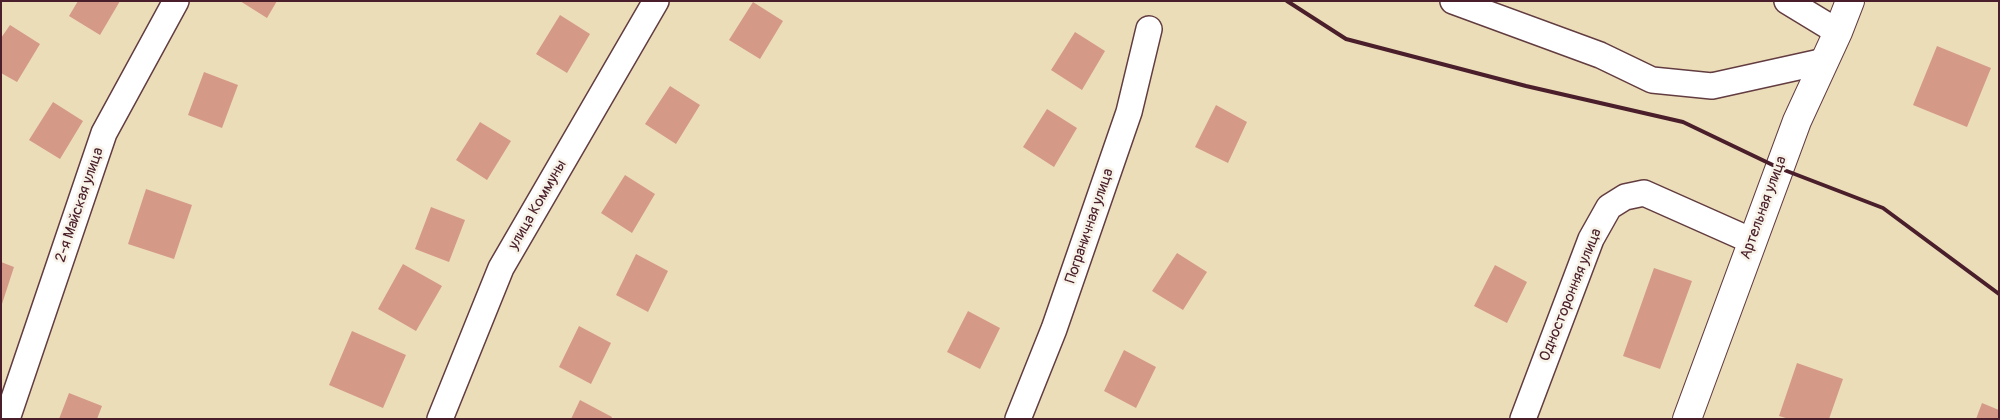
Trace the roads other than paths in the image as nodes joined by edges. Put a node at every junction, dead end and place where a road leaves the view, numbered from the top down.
1 (176, 1) edge
2 (656, 1) edge
3 (1453, 1) edge
4 (1787, 1) edge
5 (1850, 1) edge
6 (1149, 28) dead end
7 (1838, 32) junction
8 (1825, 61) junction
9 (1752, 241) junction
10 (7, 419) edge
11 (440, 419) edge
12 (1018, 419) edge
13 (1523, 419) edge
14 (1687, 419) edge

1 - 10 street, 2-я Майская улица
2 - 11 street, улица Коммуны
3 - 8 street
4 - 7 street
5 - 7 main road, Артельная улица
6 - 12 street, Пограничная улица
7 - 8 main road, Артельная улица
8 - 9 main road, Артельная улица
9 - 13 street, Односторонняя улица
9 - 14 main road, Артельная улица

